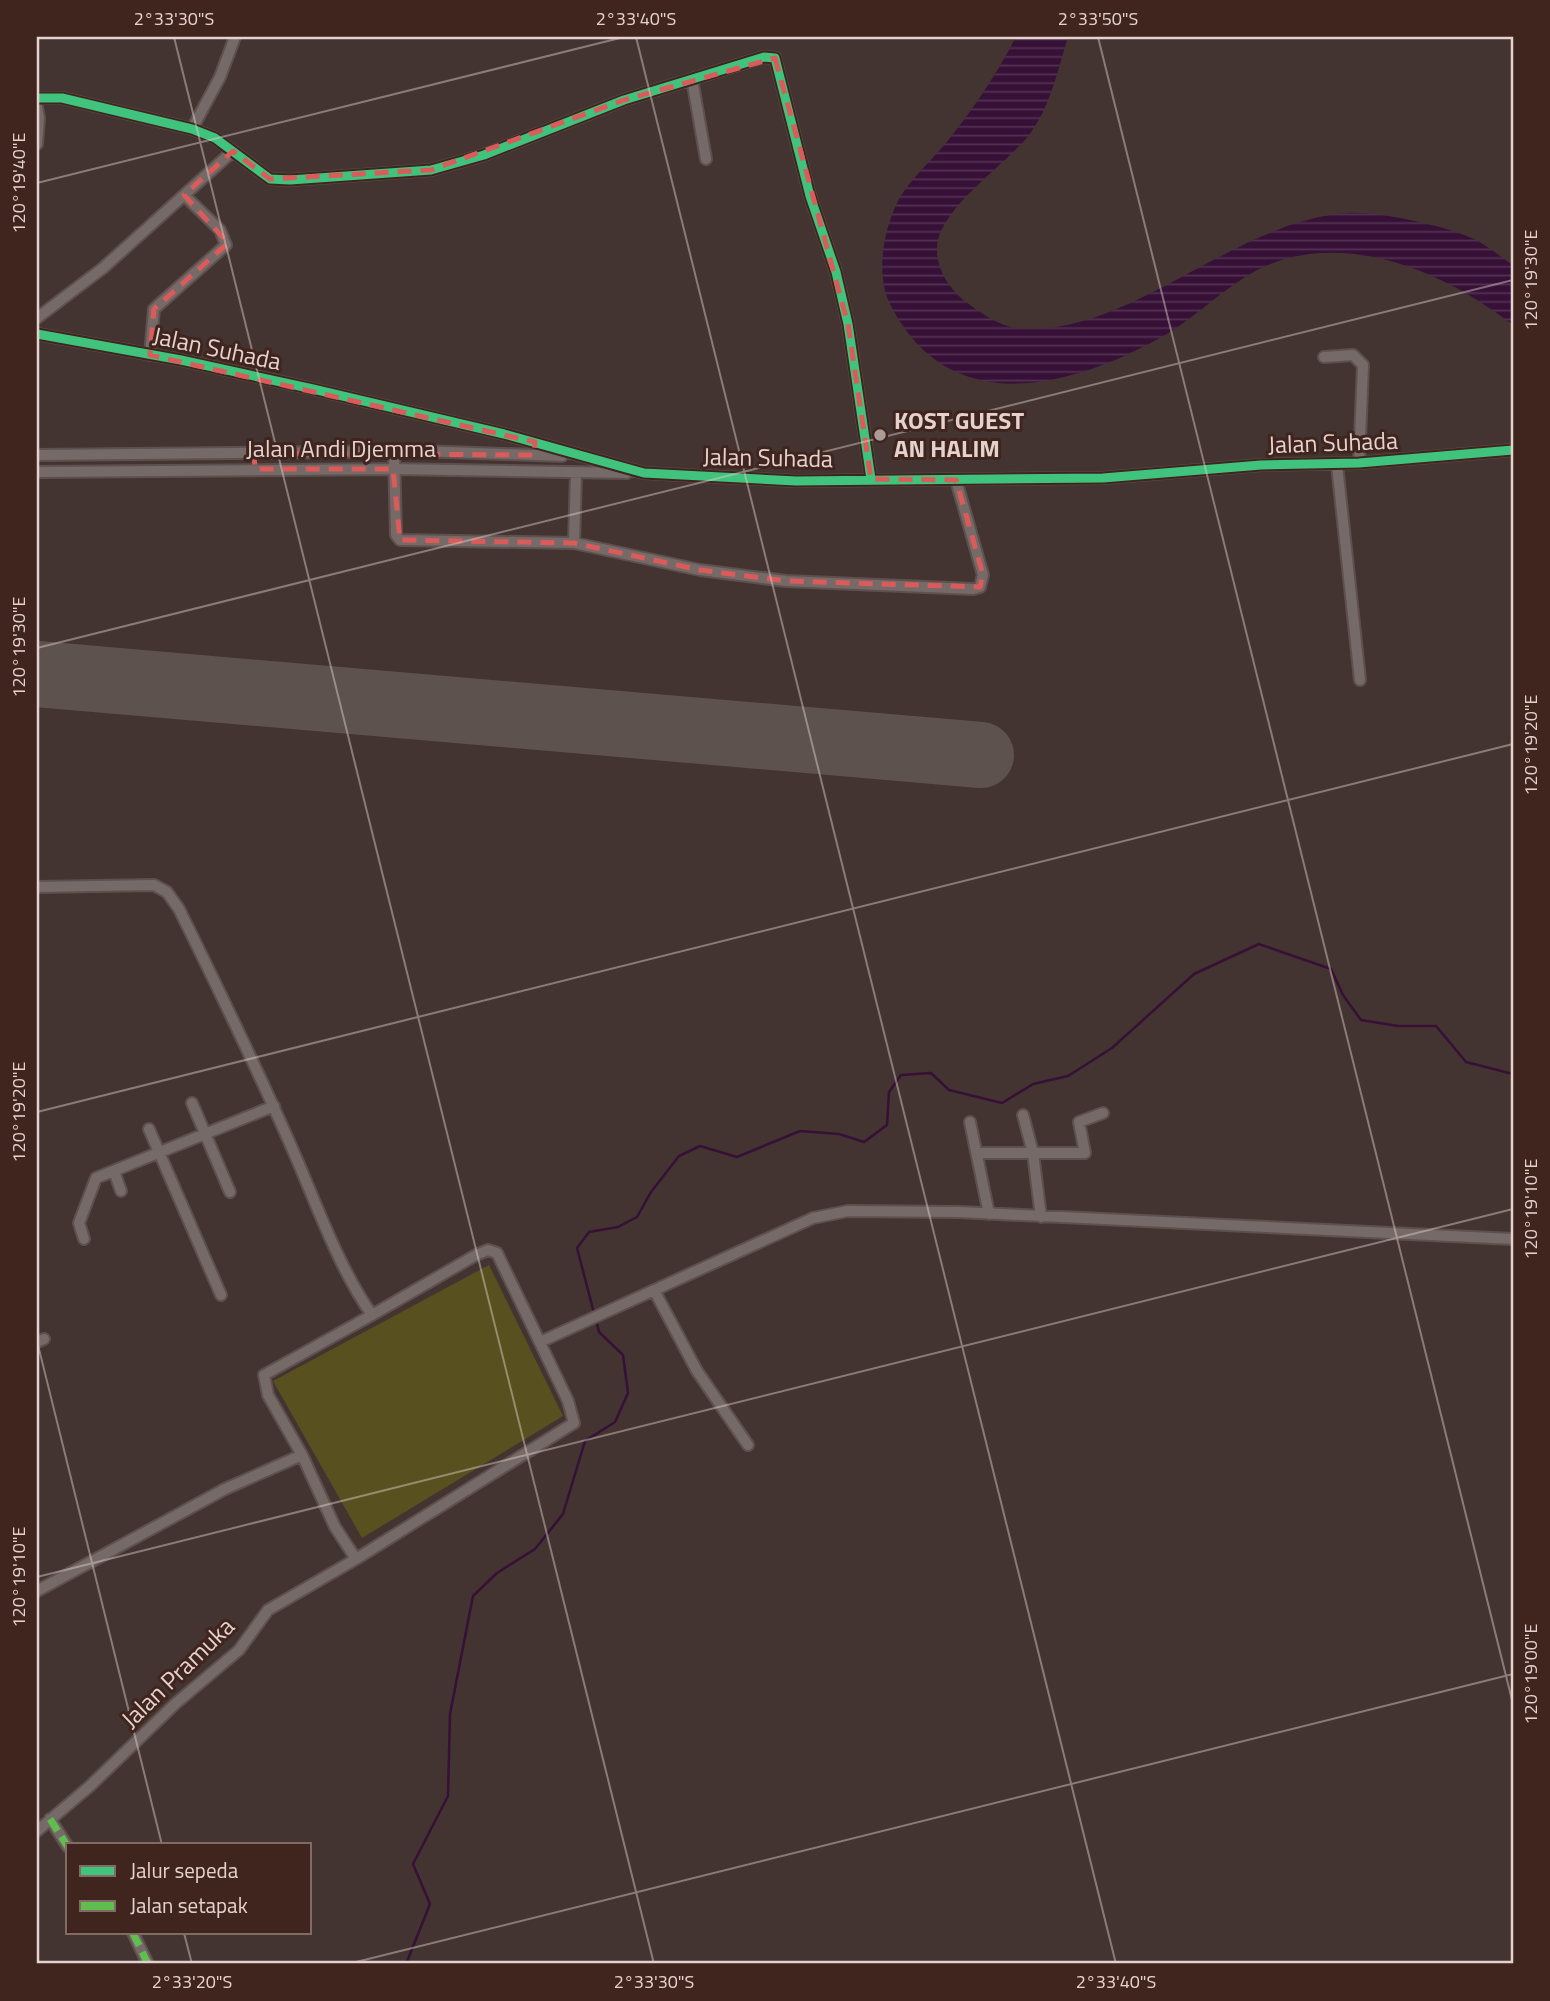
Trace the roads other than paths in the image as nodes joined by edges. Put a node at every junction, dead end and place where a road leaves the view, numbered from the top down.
1 (235, 37) edge
2 (692, 79) junction
3 (37, 98) edge
4 (37, 107) edge
5 (192, 129) junction
6 (37, 144) edge
7 (233, 151) junction
8 (706, 159) dead end
9 (184, 195) junction
10 (37, 318) edge
11 (37, 334) edge
12 (150, 355) junction
13 (1324, 356) dead end
14 (1513, 450) edge
15 (394, 451) junction
16 (254, 453) junction
17 (37, 455) edge
18 (574, 456) junction
19 (1359, 463) junction
20 (1336, 465) junction
21 (255, 469) junction
22 (393, 469) junction
23 (37, 472) edge
24 (644, 473) junction
25 (576, 474) junction
26 (872, 479) junction
27 (956, 481) junction
28 (574, 543) junction
29 (1360, 680) dead end
30 (37, 887) edge
31 (192, 1103) dead end
32 (274, 1106) junction
33 (1103, 1113) dead end
34 (1023, 1115) dead end
35 (970, 1122) dead end
36 (149, 1129) dead end
37 (207, 1133) junction
38 (160, 1152) junction
39 (977, 1153) junction
40 (1033, 1153) junction
41 (114, 1171) junction
42 (121, 1191) dead end
43 (230, 1192) dead end
44 (989, 1214) junction
45 (1041, 1217) junction
46 (84, 1239) dead end
47 (1513, 1239) edge
48 (654, 1290) junction
49 (221, 1295) dead end
50 (372, 1315) junction
51 (540, 1342) junction
52 (748, 1445) dead end
53 (302, 1455) junction
54 (356, 1559) junction
55 (37, 1591) edge
56 (50, 1819) junction
57 (37, 1831) edge
58 (66, 1844) edge
59 (133, 1934) edge
60 (148, 1964) edge

1 - 5 street
2 - 7 street
2 - 8 street
2 - 26 street
3 - 5 street
4 - 6 street
5 - 7 street
7 - 9 street
9 - 10 street
9 - 12 street
11 - 12 street, Jalan Suhada
12 - 18 street, Jalan Suhada
13 - 19 street
14 - 19 street, Jalan Suhada
15 - 16 street, Jalan Andi Djemma
15 - 18 street, Jalan Andi Djemma
15 - 22 street
16 - 17 street, Jalan Andi Djemma
16 - 21 street
18 - 24 street, Jalan Suhada
19 - 20 street, Jalan Suhada
20 - 27 street, Jalan Suhada
20 - 29 street
21 - 22 street, Jalan Andi Djemma
21 - 23 street, Jalan Andi Djemma
22 - 25 street, Jalan Andi Djemma
22 - 28 street
24 - 25 street, Jalan Andi Djemma
24 - 26 street, Jalan Suhada
25 - 28 street
26 - 27 street, Jalan Suhada
27 - 28 street
30 - 32 street
31 - 37 street
32 - 37 street
32 - 50 street
33 - 40 street
34 - 40 street
35 - 39 street
36 - 38 street
37 - 38 street
37 - 43 street
38 - 41 street
38 - 49 street
39 - 40 street
39 - 44 street
40 - 45 street
41 - 42 street
41 - 46 street
44 - 45 street
44 - 48 street
45 - 47 street
48 - 51 street
48 - 52 street
50 - 51 street
50 - 53 street
51 - 54 street, Jalan Pramuka
53 - 54 street
53 - 55 street
54 - 56 street, Jalan Pramuka
56 - 57 street, Jalan Pramuka
56 - 58 street
59 - 60 street

